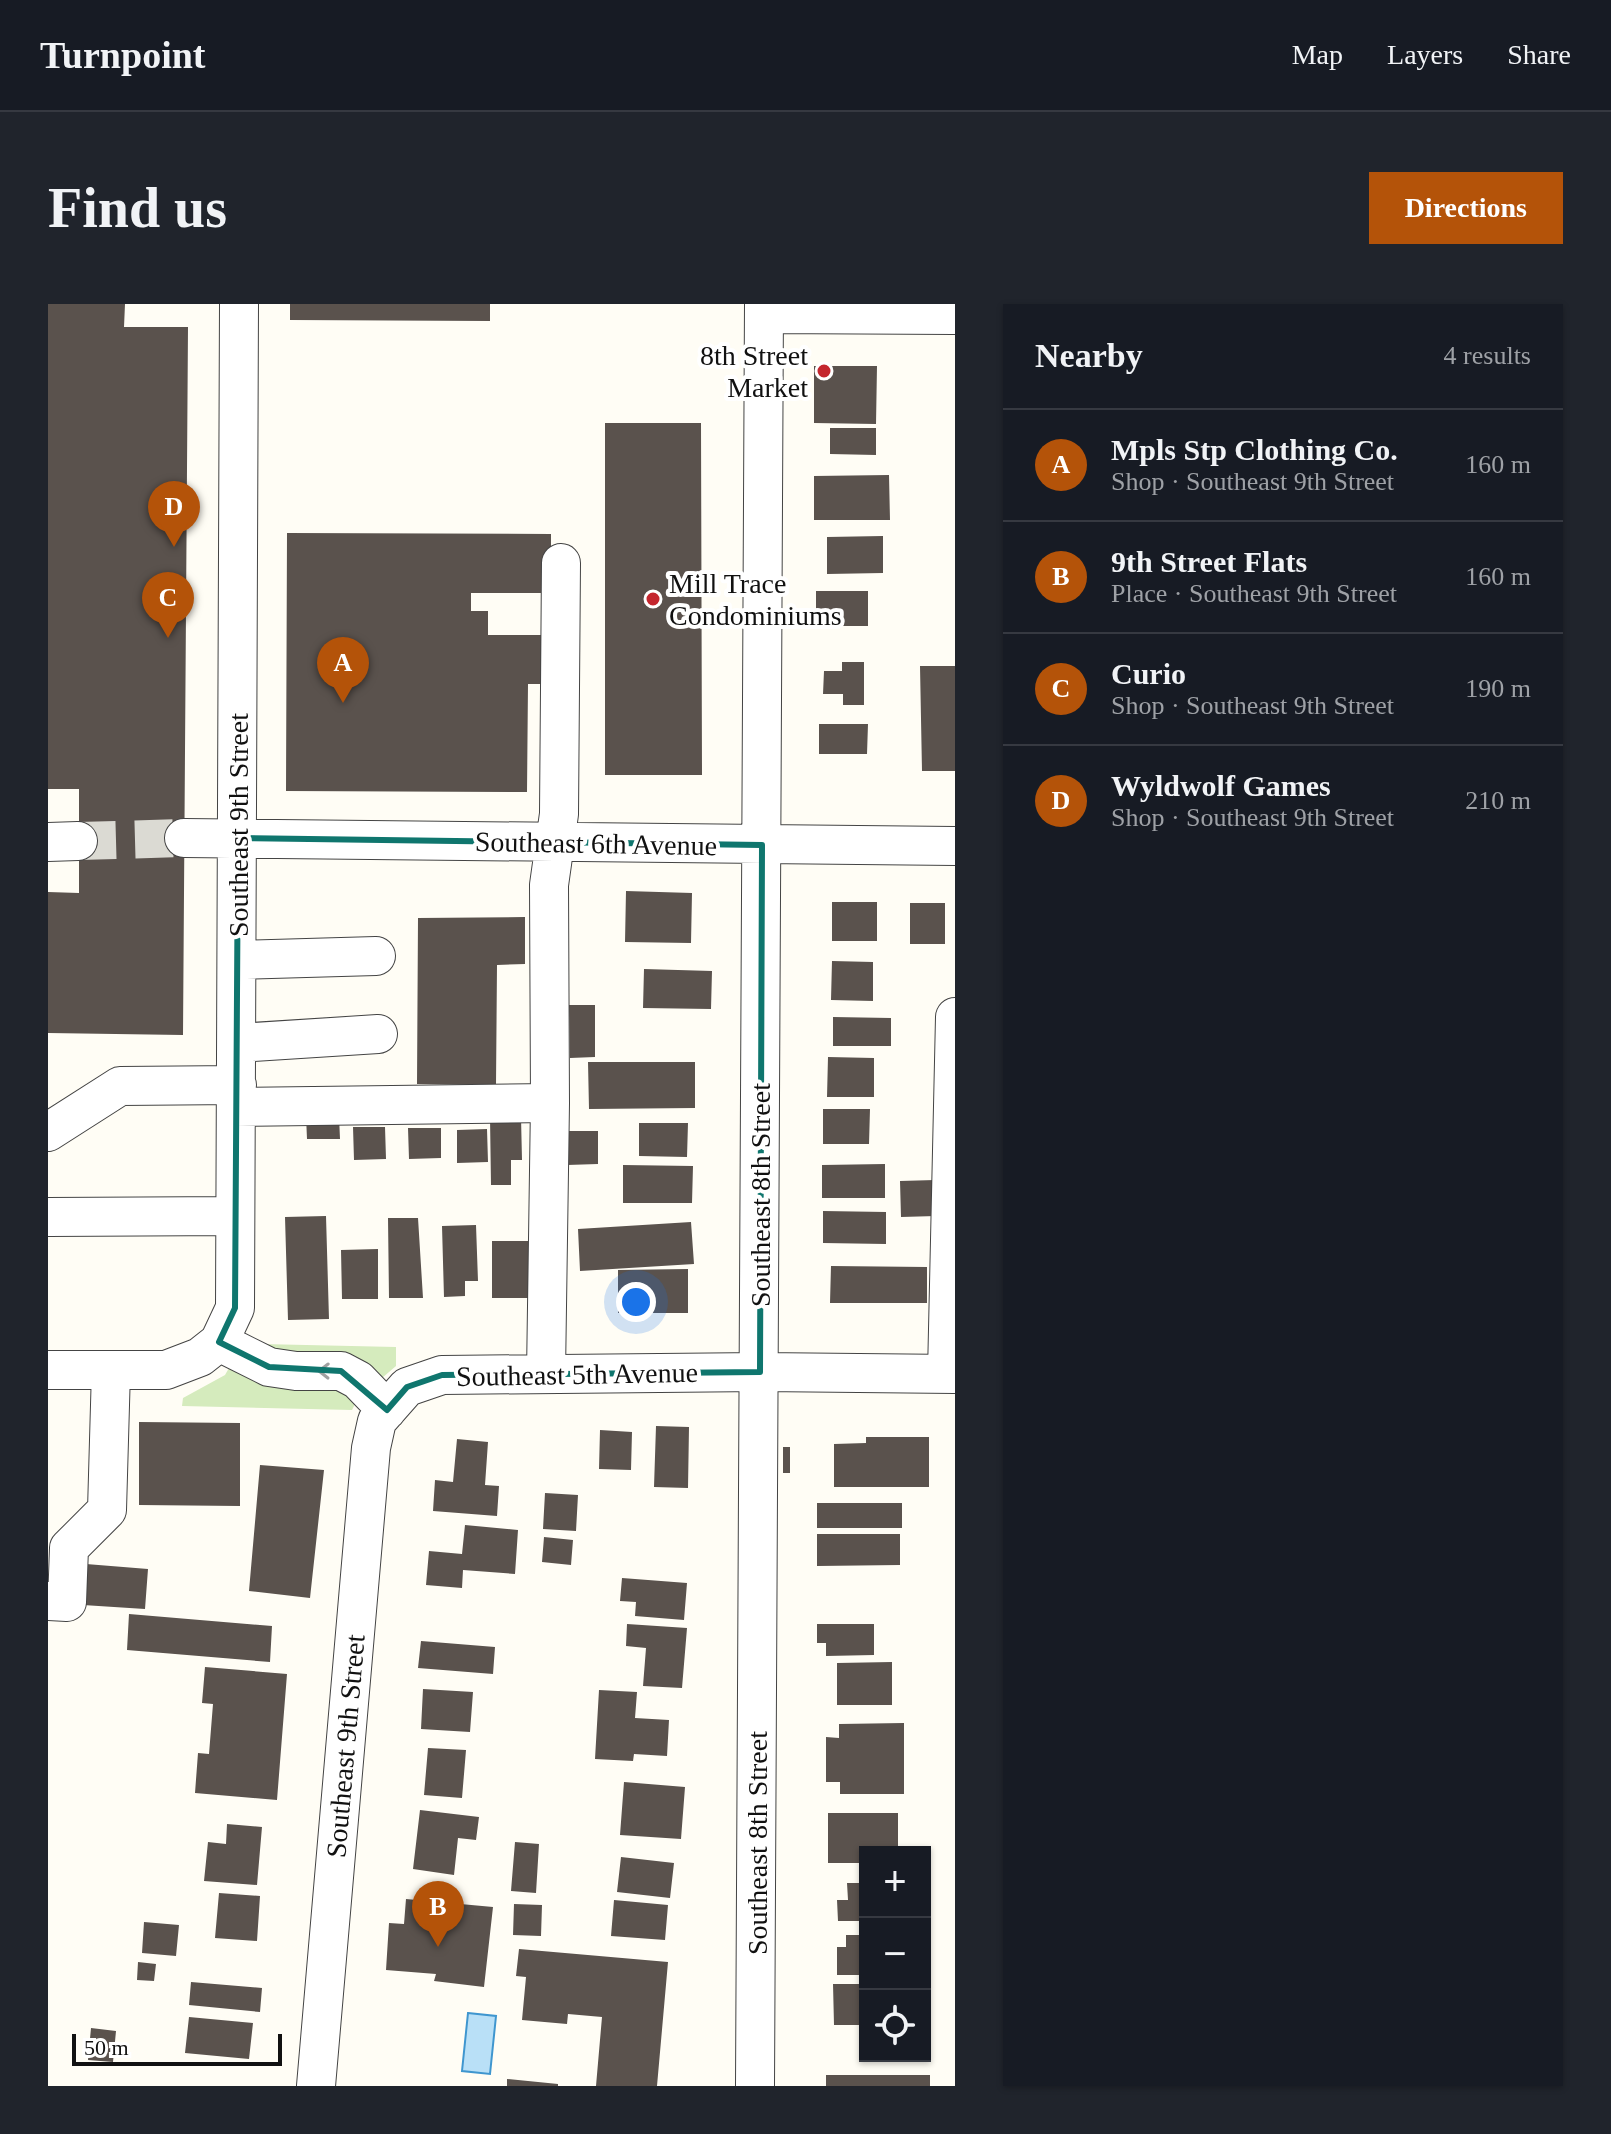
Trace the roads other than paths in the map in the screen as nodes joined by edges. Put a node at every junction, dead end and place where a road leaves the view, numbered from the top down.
1 (239, 304) edge
2 (764, 309) edge
3 (955, 315) edge
4 (561, 563) dead end
5 (184, 838) tunnel mouth
6 (238, 838) junction
7 (554, 842) junction
8 (762, 845) junction
9 (955, 846) edge
10 (376, 956) dead end
11 (237, 960) junction
12 (955, 1017) edge
13 (378, 1034) dead end
14 (237, 1043) junction
15 (236, 1096) junction
16 (550, 1103) junction
17 (954, 1117) edge
18 (48, 1132) edge
19 (235, 1216) junction
20 (48, 1217) edge
21 (219, 1342) junction
22 (48, 1370) edge
23 (111, 1370) junction
24 (760, 1372) junction
25 (546, 1374) junction
26 (951, 1374) edge
27 (387, 1410) junction
28 (48, 1601) edge
29 (316, 2086) edge
30 (755, 2086) edge

1 - 6 street, Southeast 9th Street
2 - 3 street
2 - 8 street, Southeast 8th Street
4 - 7 street
5 - 6 street, Southeast 6th Avenue
6 - 7 street, Southeast 6th Avenue
6 - 11 street, Southeast 9th Street
7 - 8 street, Southeast 6th Avenue
7 - 16 street
8 - 9 street, Southeast 6th Avenue
8 - 24 street, Southeast 8th Street
10 - 11 street
11 - 14 street, Southeast 9th Street
12 - 17 street
13 - 14 street
14 - 15 street, Southeast 9th Street
15 - 16 street
15 - 18 street
15 - 19 street, Southeast 9th Street
16 - 25 street
17 - 26 street
19 - 20 street
19 - 21 street, Southeast 9th Street
21 - 23 street
27 -> 21 street
22 - 23 street
23 - 28 street
24 - 25 street, Southeast 5th Avenue
24 - 26 street, Southeast 5th Avenue
24 - 30 street, Southeast 8th Street
25 - 27 street, Southeast 5th Avenue
27 - 29 street, Southeast 9th Street

